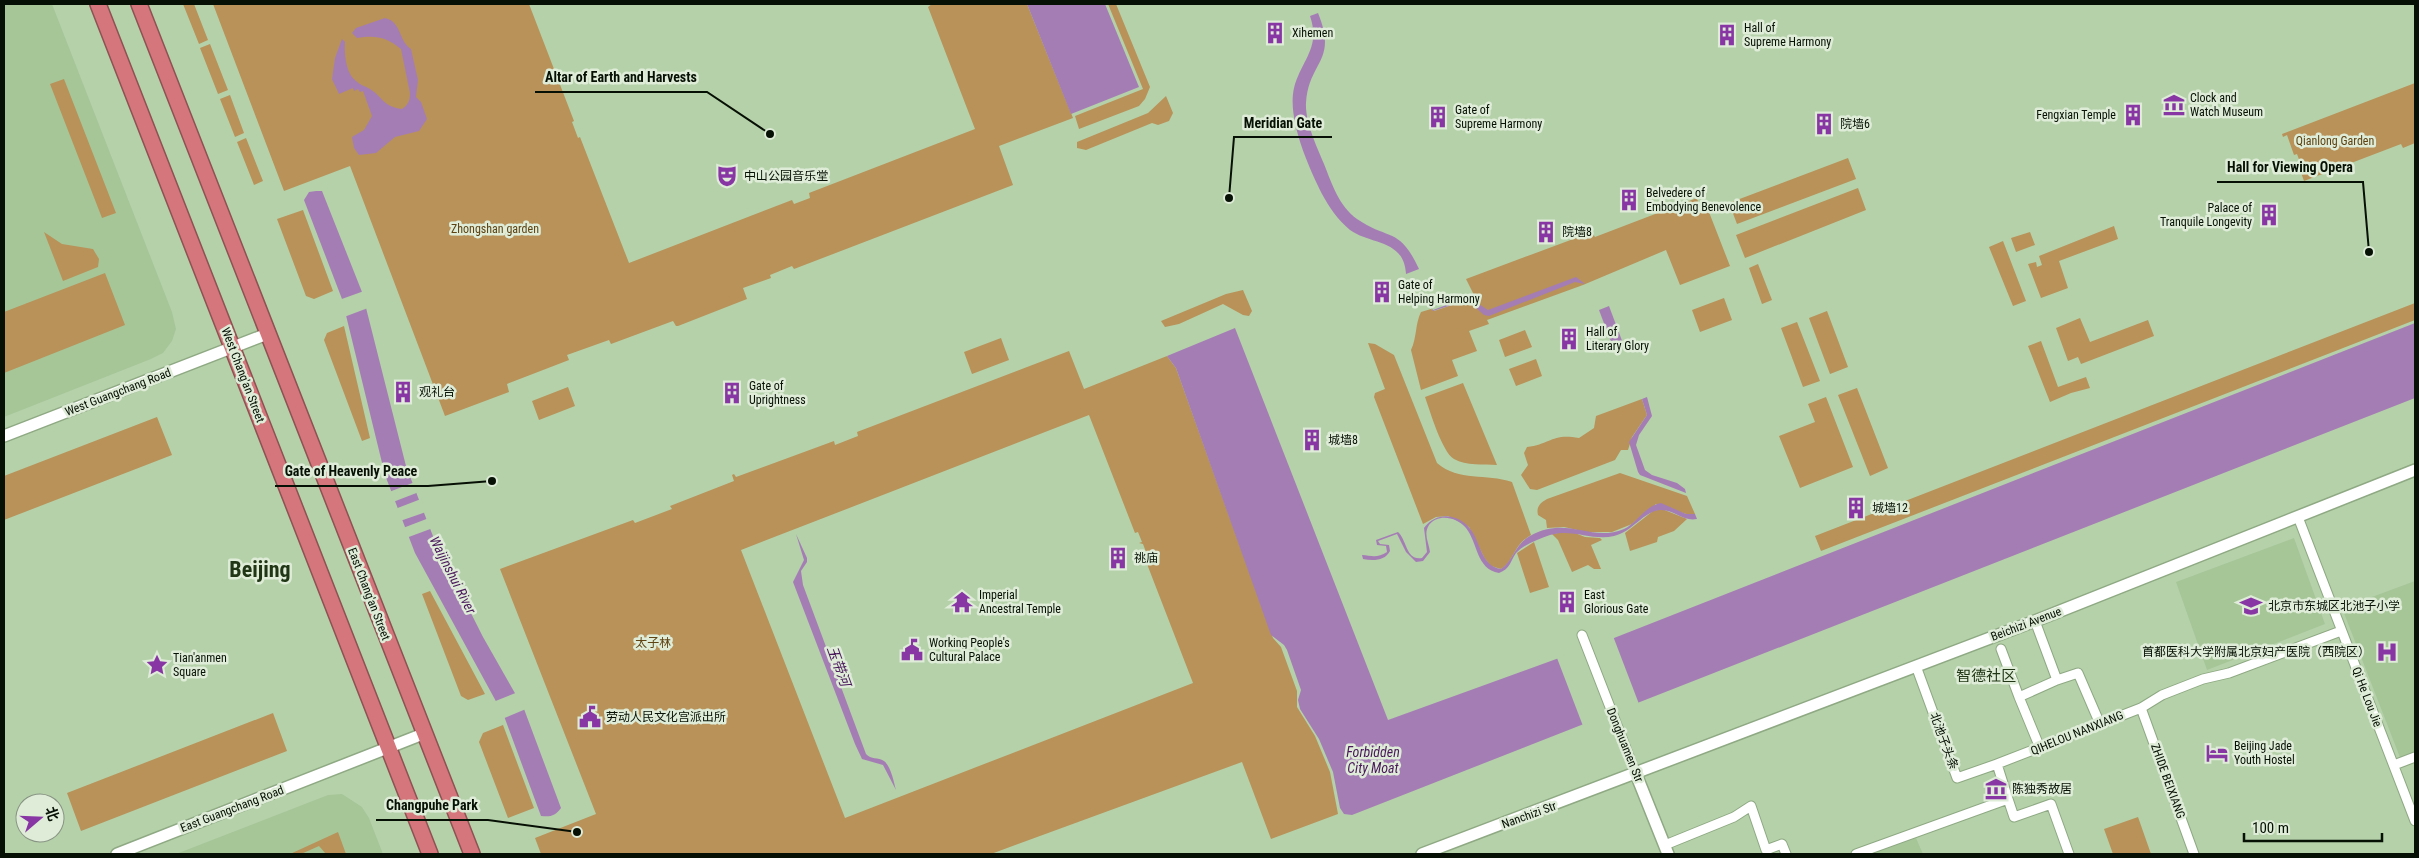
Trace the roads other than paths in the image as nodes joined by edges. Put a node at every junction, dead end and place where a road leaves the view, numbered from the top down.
1 (98, 4) edge
2 (139, 4) edge
3 (267, 334) junction
4 (232, 348) junction
5 (4, 436) edge
6 (2415, 470) edge
7 (2298, 517) junction
8 (2035, 621) junction
9 (2341, 631) junction
10 (1582, 635) dead end
11 (2001, 649) dead end
12 (1916, 666) junction
13 (2056, 680) junction
14 (2019, 697) junction
15 (2141, 708) junction
16 (2100, 724) junction
17 (423, 734) junction
18 (388, 748) junction
19 (2040, 748) junction
20 (2415, 757) edge
21 (1997, 764) junction
22 (2394, 766) junction
23 (1636, 774) junction
24 (2008, 799) junction
25 (2415, 821) edge
26 (1667, 849) edge
27 (117, 854) edge
28 (430, 854) edge
29 (472, 854) edge
30 (1422, 854) edge
31 (1786, 854) edge
32 (1856, 854) edge
33 (2069, 854) edge
34 (2194, 854) edge

1 - 4 highway, West Chang'an Street
2 - 3 highway
3 - 4 street, West Guangchang Road
3 - 17 highway, East Chang'an Street
4 - 5 street, West Guangchang Road
4 - 18 highway, West Chang'an Street
6 - 7 street, Beichizi Avenue
7 - 8 street, Beichizi Avenue
7 - 9 street, Qi He Lou Jie
8 - 12 street, Beichizi Avenue
8 - 13 street
9 - 15 street, QIHELOU NANXIANG
9 - 22 street, Qi He Lou Jie
10 - 23 street, Donghuamen Str
11 - 14 street
12 - 21 street, 北池子头条
12 - 23 street, Beichizi Avenue
13 - 14 street
13 - 16 street
14 - 19 street
15 - 16 street, QIHELOU NANXIANG
15 - 34 street, ZHIDE BEIXIANG
16 - 19 street, QIHELOU NANXIANG
17 - 18 street, East Guangchang Road
17 - 29 highway, East Chang'an Street
18 - 27 street, East Guangchang Road
18 - 28 highway
19 - 21 street, QIHELOU NANXIANG
20 - 22 street
21 - 24 street
22 - 25 street, Qi He Lou Jie
23 - 26 street, Donghuamen Str
23 - 30 street, Nanchizi Str
24 - 32 street
24 - 33 street
26 - 31 street

